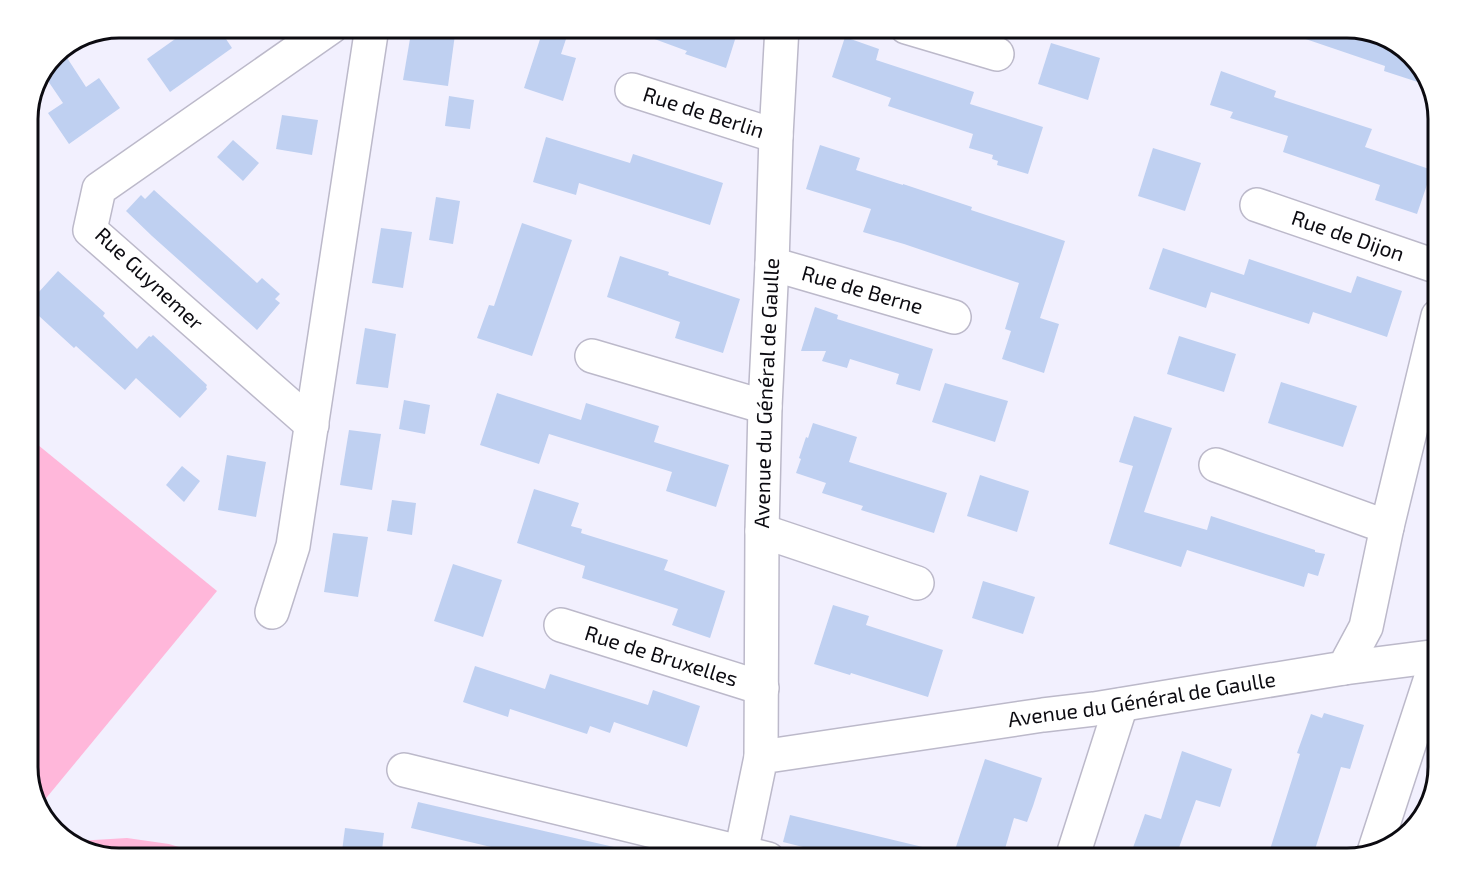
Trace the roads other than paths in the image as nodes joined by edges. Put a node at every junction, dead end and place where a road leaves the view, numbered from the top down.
1 (315, 38) edge
2 (370, 38) edge
3 (781, 38) edge
4 (943, 38) edge
5 (997, 54) dead end
6 (632, 90) dead end
7 (776, 136) junction
8 (1257, 205) dead end
9 (1427, 263) edge
10 (772, 264) junction
11 (954, 317) dead end
12 (592, 356) dead end
13 (1427, 387) edge
14 (765, 407) junction
15 (312, 425) junction
16 (1216, 465) dead end
17 (1387, 527) junction
18 (762, 531) junction
19 (917, 583) dead end
20 (272, 612) dead end
21 (561, 625) dead end
22 (1427, 657) edge
23 (1344, 668) junction
24 (762, 688) junction
25 (1427, 690) edge
26 (1121, 705) junction
27 (761, 758) junction
28 (405, 770) dead end
29 (1377, 842) edge
30 (722, 848) edge
31 (755, 848) edge
32 (1075, 848) edge

1 - 15 street, Rue Guynemer
2 - 15 street
3 - 7 street, Avenue du Général de Gaulle
4 - 5 street
6 - 7 street, Rue de Berlin
7 - 10 street, Avenue du Général de Gaulle
8 - 9 street, Rue de Dijon
10 - 11 street, Rue de Berne
10 - 14 street, Avenue du Général de Gaulle
12 - 14 street
13 - 17 street
14 - 18 street, Avenue du Général de Gaulle
15 - 20 street
16 - 17 street
17 - 23 street
18 - 19 street
18 - 24 street, Avenue du Général de Gaulle
21 - 24 street, Rue de Bruxelles
22 - 23 street, Avenue du Général de Gaulle
23 - 26 street, Avenue du Général de Gaulle
24 - 27 street, Avenue du Général de Gaulle
25 - 29 street
26 - 27 street, Avenue du Général de Gaulle
26 - 32 street
27 - 31 street, Avenue du Général de Gaulle
28 - 30 street

